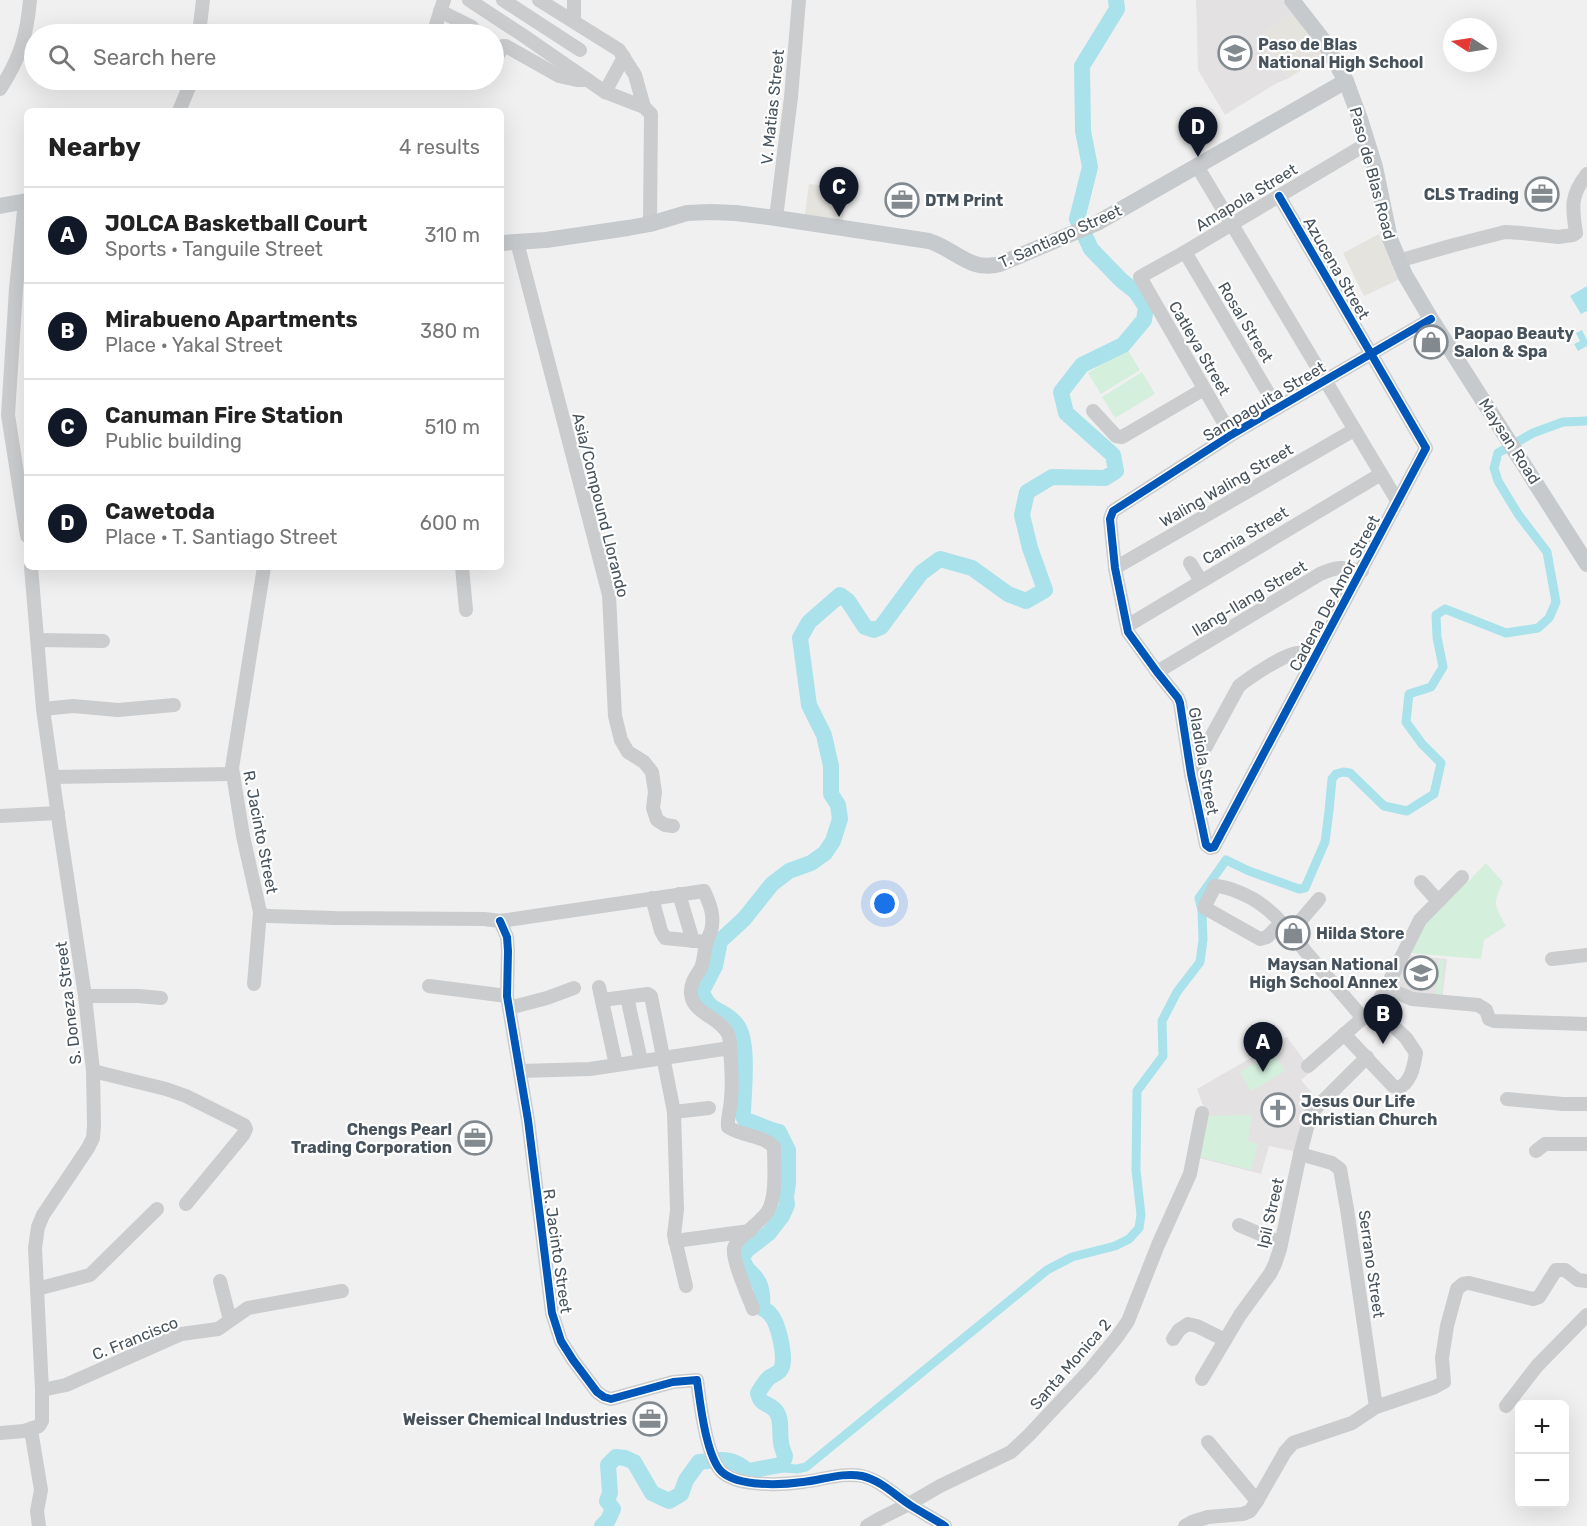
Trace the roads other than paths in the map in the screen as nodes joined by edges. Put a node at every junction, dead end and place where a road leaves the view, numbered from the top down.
1 (202, 0) edge
2 (469, 0) edge
3 (502, 0) edge
4 (574, 0) edge
5 (799, 0) edge
6 (1292, 0) edge
7 (31, 1) edge
8 (545, 1) edge
9 (442, 5) edge
10 (525, 7) edge
11 (574, 21) junction
12 (27, 24) edge
13 (200, 24) edge
14 (436, 24) edge
15 (468, 24) edge
16 (521, 34) junction
17 (24, 38) edge
18 (504, 46) edge
19 (580, 50) dead end
20 (624, 57) junction
21 (590, 80) junction
22 (1346, 81) junction
23 (0, 89) edge
24 (188, 90) edge
25 (606, 92) junction
26 (645, 107) junction
27 (180, 108) edge
28 (1368, 143) junction
29 (1197, 166) junction
30 (1587, 174) edge
31 (1279, 196) junction
32 (24, 201) edge
33 (0, 206) edge
34 (776, 218) junction
35 (24, 219) edge
36 (650, 224) junction
37 (1232, 225) junction
38 (509, 243) edge
39 (1185, 252) junction
40 (1398, 261) junction
41 (1140, 277) joint
42 (1431, 319) junction
43 (1372, 354) junction
44 (1325, 381) junction
45 (1204, 389) junction
46 (1277, 408) junction
47 (1093, 411) dead end
48 (1354, 430) junction
49 (1231, 435) junction
50 (1381, 474) junction
51 (1398, 502) junction
52 (1113, 511) joint
53 (24, 517) edge
54 (1190, 563) dead end
55 (1587, 564) edge
56 (1114, 568) junction
57 (31, 570) edge
58 (264, 570) edge
59 (462, 570) edge
60 (1362, 571) junction
61 (1201, 581) junction
62 (466, 610) dead end
63 (1127, 626) junction
64 (38, 640) junction
65 (103, 641) dead end
66 (1315, 657) junction
67 (1157, 672) junction
68 (174, 705) dead end
69 (43, 709) junction
70 (232, 774) junction
71 (1191, 774) junction
72 (53, 777) junction
73 (58, 813) junction
74 (0, 816) edge
75 (673, 826) dead end
76 (1214, 847) joint
77 (1462, 877) dead end
78 (1421, 882) dead end
79 (679, 894) junction
80 (652, 898) junction
81 (1319, 899) dead end
82 (1438, 901) junction
83 (260, 912) junction
84 (500, 921) junction
85 (1285, 928) junction
86 (699, 942) junction
87 (1587, 955) edge
88 (1552, 959) dead end
89 (254, 984) dead end
90 (429, 986) dead end
91 (574, 988) dead end
92 (1386, 988) junction
93 (85, 996) junction
94 (627, 996) junction
95 (161, 998) dead end
96 (508, 1002) junction
97 (1374, 1008) junction
98 (1363, 1018) junction
99 (1587, 1024) edge
100 (1344, 1034) junction
101 (730, 1048) junction
102 (1367, 1057) junction
103 (664, 1058) junction
104 (641, 1061) junction
105 (616, 1065) junction
106 (1308, 1066) dead end
107 (93, 1071) junction
108 (520, 1071) junction
109 (1507, 1099) dead end
110 (1587, 1104) edge
111 (709, 1108) dead end
112 (674, 1112) junction
113 (1202, 1113) dead end
114 (1587, 1144) edge
115 (1536, 1151) dead end
116 (1300, 1154) junction
117 (186, 1204) dead end
118 (157, 1209) dead end
119 (1239, 1225) dead end
120 (750, 1231) junction
121 (675, 1241) junction
122 (1281, 1244) junction
123 (219, 1281) dead end
124 (1587, 1281) edge
125 (686, 1286) dead end
126 (37, 1289) junction
127 (342, 1291) dead end
128 (753, 1309) dead end
129 (1587, 1315) edge
130 (230, 1320) junction
131 (1173, 1339) dead end
132 (1225, 1340) junction
133 (1202, 1379) dead end
134 (42, 1390) junction
135 (1506, 1406) dead end
136 (1376, 1407) junction
137 (31, 1430) junction
138 (0, 1433) edge
139 (1208, 1442) dead end
140 (1257, 1501) junction
141 (909, 1504) junction
142 (39, 1526) edge
143 (867, 1526) edge
144 (945, 1526) edge
145 (1185, 1526) edge

1 - 13 street
2 - 16 street
3 - 10 street
4 - 11 street
5 - 34 street, V. Matias Street
6 - 22 main road, Paso de Blas Road
7 - 12 street
8 - 11 street
9 - 14 street
9 - 15 street
10 - 16 street
10 - 19 street
11 - 20 street
16 - 21 street
17 - 23 street
18 - 21 street
20 - 25 street
20 - 26 street
21 - 25 street
22 - 28 main road, Paso de Blas Road
22 - 29 main road, T. Santiago Street
24 - 27 street
25 - 26 street
26 - 36 street
28 - 31 street, Amapola Street
28 - 40 main road, Paso de Blas Road
29 - 34 main road, T. Santiago Street
29 - 37 street
30 - 40 street
31 - 37 street, Amapola Street
31 - 43 street, Azucena Street
32 - 33 main road
34 - 36 main road, T. Santiago Street
35 - 53 street
36 - 38 main road, T. Santiago Street
37 - 39 street, Amapola Street
37 - 44 street
38 - 75 street, Asia/Compound Llorando
39 - 41 street, Amapola Street
39 - 46 street, Rosal Street
40 - 42 main road, Paso de Blas Road
41 - 45 street, Catleya Street
42 - 43 street, Sampaguita Street
42 - 55 main road, Maysan Road
43 - 44 street, Sampaguita Street
43 - 51 street, Cadena De Amor Street
44 - 46 street, Sampaguita Street
44 - 48 street
45 - 47 street
45 - 49 street, Catleya Street
46 - 49 street, Sampaguita Street
48 - 50 street
48 - 56 street, Waling Waling Street
49 - 52 street, Sampaguita Street
50 - 51 street
50 - 61 street, Camia Street
51 - 60 street, Cadena De Amor Street
52 - 56 street, Gladiola Street
54 - 61 street
56 - 63 street, Gladiola Street
57 - 64 street, S. Doneza Street
58 - 70 street, R. Jacinto Street
59 - 62 street
60 - 66 street, Cadena De Amor Street
60 - 67 street, Ilang-Ilang Street
61 - 63 street, Camia Street
63 - 67 street, Gladiola Street
64 - 65 street
64 - 69 street, S. Doneza Street
66 - 71 street
66 - 76 street, Cadena De Amor Street
67 - 71 street, Gladiola Street
68 - 69 street
69 - 72 street, S. Doneza Street
70 - 72 street
70 - 83 street, R. Jacinto Street
71 - 76 street, Gladiola Street
72 - 73 street, S. Doneza Street
73 - 74 street
73 - 93 street, S. Doneza Street
77 - 82 street
78 - 82 street
79 - 80 street
79 - 86 street
79 - 86 street
80 - 84 street
80 - 86 street
81 - 85 street
82 - 92 street
83 - 84 street, R. Jacinto Street
83 - 89 street
84 - 96 street, R. Jacinto Street
85 - 85 street
85 - 98 street
86 - 101 street
87 - 88 street
90 - 96 street
91 - 96 street
92 - 97 street
92 - 99 street
93 - 95 street
93 - 107 street, S. Doneza Street
94 - 103 street
94 - 104 street
94 - 105 street
96 - 108 street, R. Jacinto Street
97 - 98 street
97 - 102 street
98 - 100 street
100 - 102 street
100 - 106 street
101 - 103 street
101 - 120 street
102 - 116 street, Ipil Street
103 - 104 street
103 - 112 street
104 - 105 street
105 - 108 street
107 - 117 street
107 - 126 street, S. Doneza Street
108 - 141 street, R. Jacinto Street
109 - 110 street
111 - 112 street
112 - 121 street
113 - 141 street, Santa Monica 2
114 - 115 street
116 - 122 street, Ipil Street
116 - 136 street, Serrano Street
118 - 126 street
119 - 122 street
120 - 121 street
120 - 128 street
121 - 125 street
122 - 132 street, Ipil Street
123 - 130 street
124 - 136 street
126 - 134 street, S. Doneza Street
127 - 130 street, C. Francisco
129 - 135 street
130 - 134 street, C. Francisco
131 - 132 street
132 - 133 street, Ipil Street
134 - 137 street, S. Doneza Street
136 - 140 street
137 - 138 street
137 - 142 street
139 - 140 street
140 - 145 street
141 - 143 street, Santa Monica 2
141 - 144 street, R. Jacinto Street

